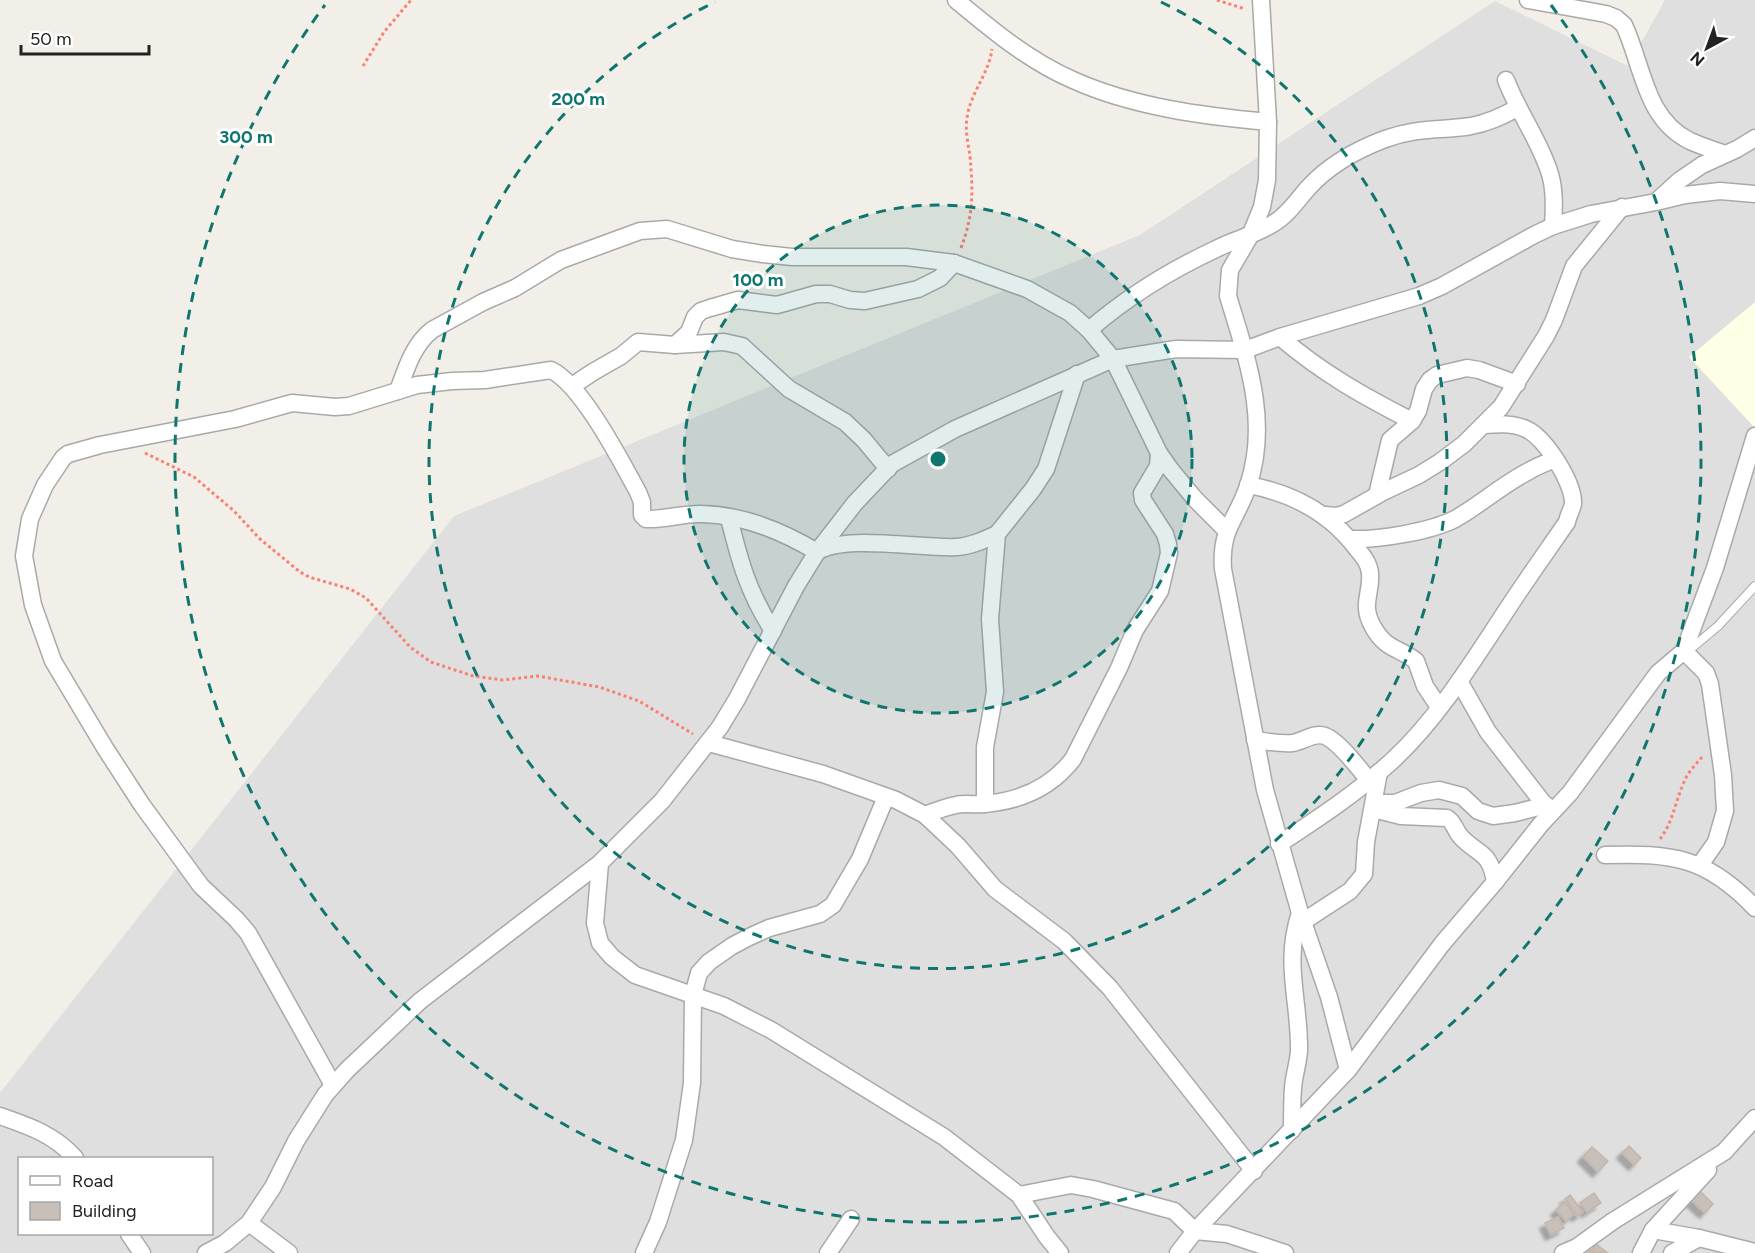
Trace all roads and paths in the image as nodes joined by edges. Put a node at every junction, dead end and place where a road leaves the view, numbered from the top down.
1 (411, 0) edge
2 (956, 0) edge
3 (1217, 0) edge
4 (1528, 0) edge
5 (1261, 7) edge
6 (994, 32) junction
7 (363, 66) dead end
8 (1506, 80) dead end
9 (1517, 108) junction
10 (1268, 122) junction
11 (1755, 138) edge
12 (1725, 154) junction
13 (1755, 194) edge
14 (1656, 202) junction
15 (1622, 207) junction
16 (1553, 226) junction
17 (1250, 236) junction
18 (954, 263) junction
19 (1089, 330) junction
20 (1280, 337) junction
21 (675, 345) junction
22 (1245, 350) junction
23 (1113, 359) junction
24 (1077, 374) junction
25 (1517, 384) junction
26 (572, 386) junction
27 (398, 392) junction
28 (1412, 421) junction
29 (1484, 425) junction
30 (1755, 436) edge
31 (119, 441) junction
32 (1159, 453) junction
33 (1555, 459) junction
34 (888, 468) junction
35 (1248, 485) junction
36 (1377, 495) junction
37 (1325, 516) junction
38 (729, 518) junction
39 (1227, 531) junction
40 (997, 534) junction
41 (1350, 539) junction
42 (817, 552) junction
43 (1755, 586) edge
44 (773, 631) junction
45 (1686, 653) joint
46 (1459, 681) junction
47 (1439, 707) junction
48 (1255, 740) junction
49 (709, 743) junction
50 (1718, 743) junction
51 (1374, 776) junction
52 (886, 797) junction
53 (985, 804) junction
54 (1373, 806) junction
55 (1548, 809) junction
56 (925, 815) junction
57 (1280, 844) junction
58 (1645, 854) junction
59 (1605, 855) dead end
60 (600, 863) junction
61 (1700, 865) junction
62 (1495, 882) junction
63 (1755, 908) edge
64 (1302, 917) junction
65 (693, 995) junction
66 (1348, 1070) junction
67 (333, 1085) junction
68 (1, 1117) edge
69 (1755, 1118) edge
70 (1292, 1130) junction
71 (1724, 1152) junction
72 (74, 1157) edge
73 (1254, 1171) junction
74 (1019, 1195) junction
75 (851, 1219) dead end
76 (249, 1223) junction
77 (1653, 1230) junction
78 (1195, 1231) junction
79 (130, 1235) edge
80 (1699, 1238) junction
81 (226, 1248) edge
82 (1755, 1251) edge
83 (139, 1252) edge
84 (206, 1253) edge
85 (289, 1253) edge
86 (644, 1253) edge
87 (828, 1253) edge
88 (1060, 1253) edge
89 (1178, 1253) edge
90 (1286, 1253) edge
91 (1563, 1253) edge
92 (1641, 1253) edge
93 (1672, 1253) edge

1 - 7 path
2 - 6 street
3 - 5 path
4 - 12 street
5 - 10 street
6 - 10 street
6 - 18 path
8 - 9 street
9 - 16 street
9 - 17 street
10 - 17 street
11 - 12 street
12 - 14 street
13 - 14 street
14 - 15 street
15 - 16 street
15 - 25 street
16 - 20 street
17 - 19 street
17 - 22 street
18 - 19 street
18 - 21 street
18 - 27 street
19 - 23 street
20 - 22 street
20 - 28 street
21 - 26 street
21 - 34 street
22 - 23 street
22 - 35 street
23 - 24 street
23 - 32 street
24 - 34 street
24 - 40 street
25 - 28 street
25 - 29 street
26 - 27 street
26 - 38 street
27 - 31 street
28 - 36 street
29 - 33 street
29 - 36 street
30 - 55 street
31 - 49 path
31 - 67 street
32 - 39 street
32 - 53 street
33 - 41 street
33 - 46 street
34 - 42 street
35 - 37 street
35 - 39 street
36 - 37 street
37 - 41 street
38 - 42 street
38 - 44 street
39 - 48 street
40 - 42 street
40 - 53 street
41 - 47 street
42 - 44 street
43 - 45 lane
44 - 49 street
45 - 50 street
46 - 47 street
46 - 55 street
47 - 51 street
48 - 51 street
48 - 57 street
49 - 52 street
49 - 60 street
50 - 58 path
50 - 61 street
51 - 54 street
51 - 57 street
52 - 56 street
52 - 65 street
53 - 56 street
54 - 55 street
54 - 62 street
54 - 64 street
55 - 62 street
56 - 73 street
57 - 64 street
58 - 59 street
58 - 61 street
60 - 65 street
60 - 67 street
61 - 63 street
62 - 66 street
64 - 66 street
64 - 70 street
65 - 74 street
65 - 86 street
66 - 70 street
67 - 76 street
68 - 72 street
69 - 71 street
70 - 73 street
71 - 77 street
71 - 91 street
73 - 78 street
74 - 78 street
74 - 88 street
75 - 87 street
76 - 81 street
76 - 85 street
77 - 80 street
77 - 92 street
78 - 89 street
78 - 90 street
79 - 83 street
80 - 82 street
80 - 93 street
81 - 84 street

